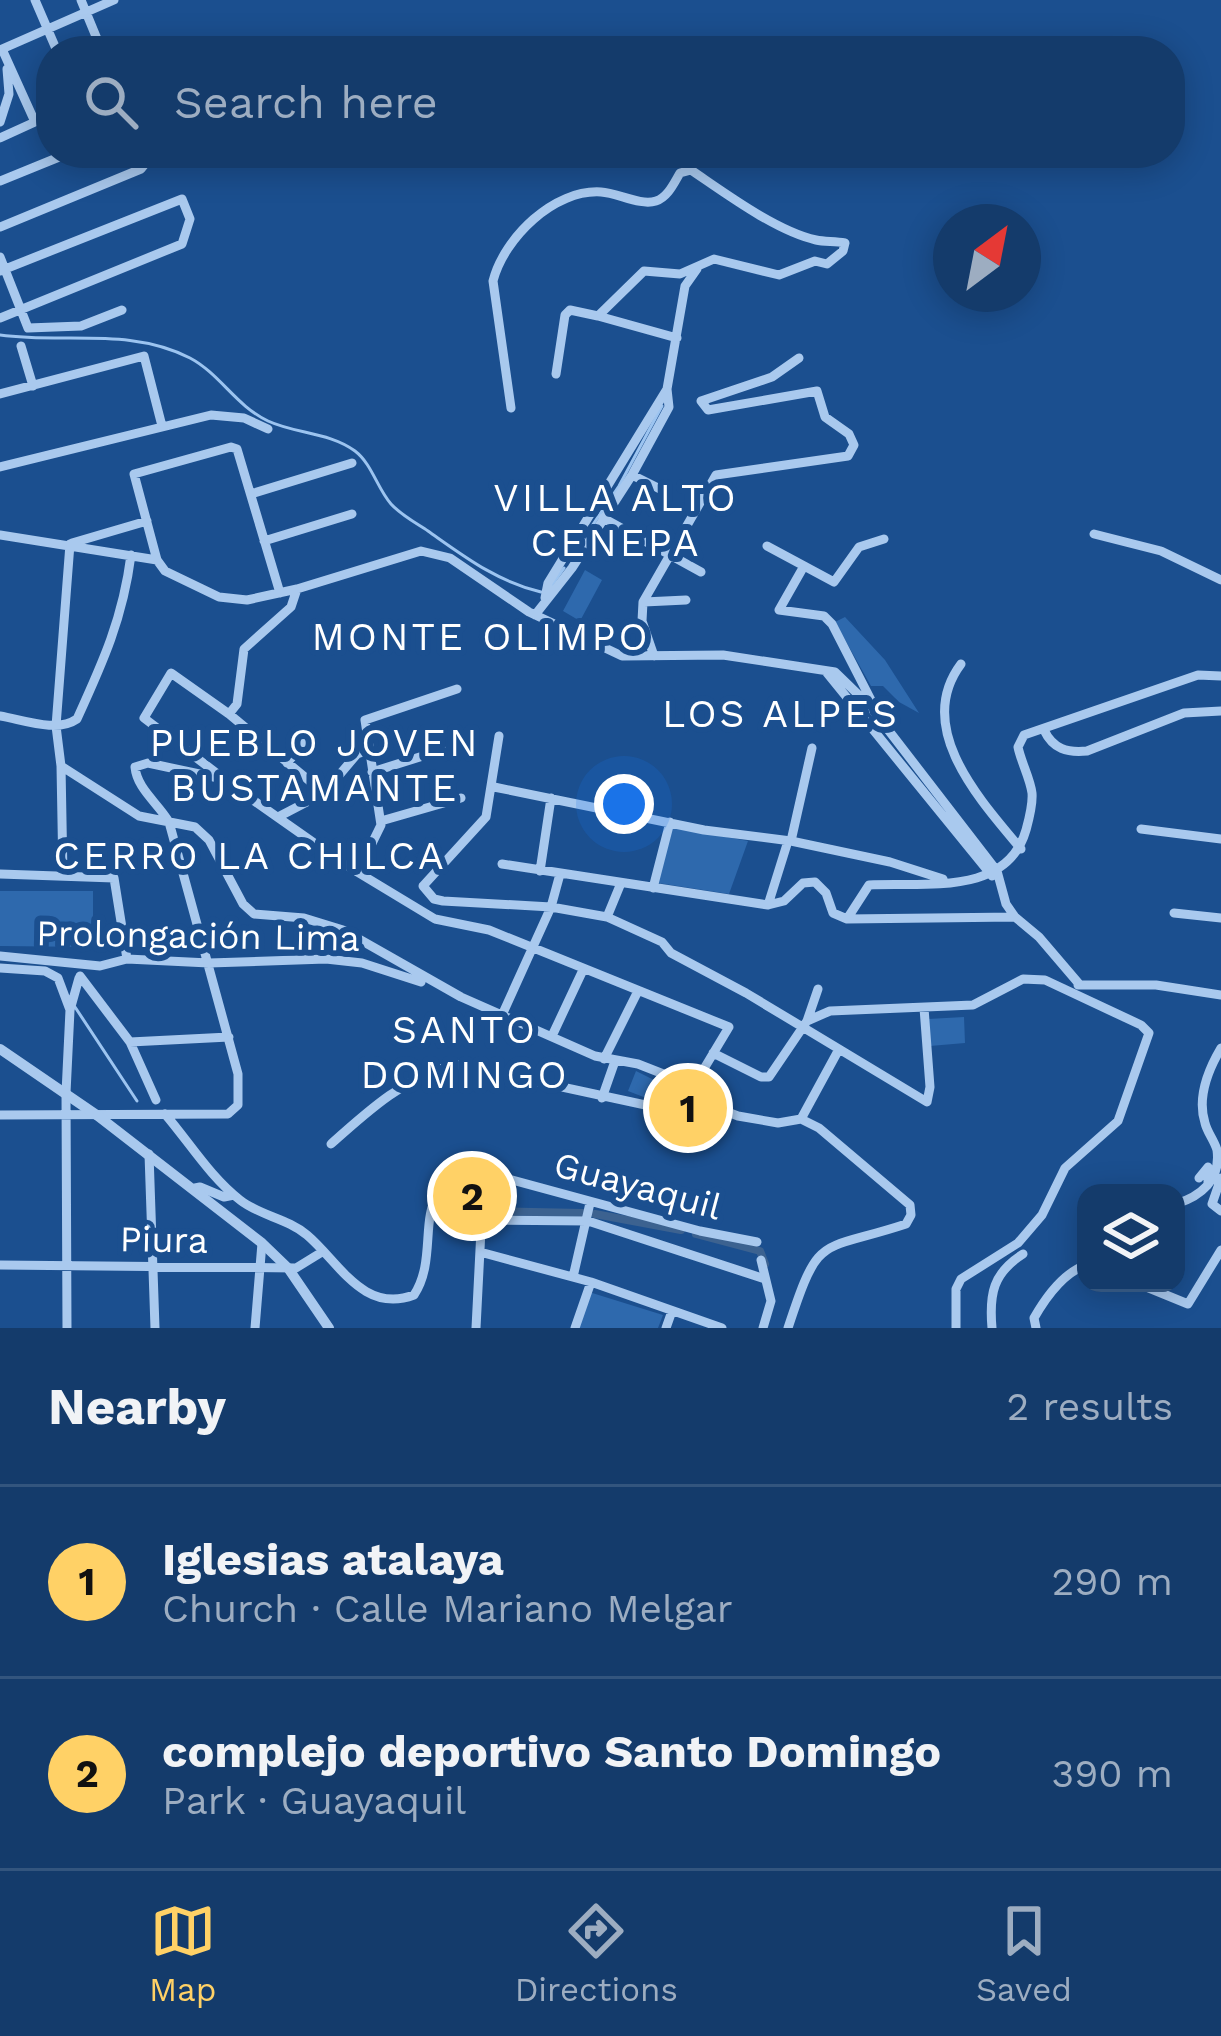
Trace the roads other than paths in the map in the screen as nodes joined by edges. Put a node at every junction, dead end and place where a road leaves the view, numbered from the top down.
1 (35, 0) edge
2 (81, 0) edge
3 (114, 0) edge
4 (87, 13) junction
5 (47, 29) junction
6 (50, 36) edge
7 (96, 36) edge
8 (1, 47) edge
9 (0, 122) edge
10 (0, 138) edge
11 (36, 166) edge
12 (139, 168) edge
13 (0, 181) edge
14 (0, 227) edge
15 (0, 257) edge
16 (700, 264) junction
17 (2, 270) edge
18 (21, 310) junction
19 (122, 310) dead end
20 (598, 316) junction
21 (0, 318) edge
22 (676, 338) junction
23 (21, 346) dead end
24 (799, 358) dead end
25 (556, 374) dead end
26 (33, 386) junction
27 (667, 389) junction
28 (0, 394) edge
29 (511, 408) dead end
30 (162, 426) junction
31 (268, 429) dead end
32 (352, 463) dead end
33 (0, 467) edge
34 (632, 475) junction
35 (660, 489) dead end
36 (251, 494) junction
37 (352, 514) dead end
38 (603, 518) junction
39 (147, 521) junction
40 (1094, 534) dead end
41 (0, 535) edge
42 (884, 539) dead end
43 (264, 542) junction
44 (70, 544) junction
45 (766, 546) dead end
46 (668, 554) junction
47 (130, 555) junction
48 (157, 560) junction
49 (804, 566) junction
50 (701, 572) dead end
51 (1221, 580) edge
52 (297, 590) junction
53 (280, 593) junction
54 (546, 593) junction
55 (686, 600) dead end
56 (644, 602) junction
57 (535, 615) junction
58 (654, 656) junction
59 (961, 664) dead end
60 (823, 670) junction
61 (1221, 676) edge
62 (457, 689) dead end
63 (869, 705) junction
64 (1221, 711) edge
65 (229, 714) junction
66 (0, 716) edge
67 (56, 726) junction
68 (1044, 730) junction
69 (500, 736) dead end
70 (305, 742) dead end
71 (812, 748) dead end
72 (368, 750) junction
73 (442, 750) dead end
74 (287, 763) junction
75 (61, 766) junction
76 (372, 772) junction
77 (223, 778) junction
78 (494, 788) junction
79 (324, 793) junction
80 (461, 798) dead end
81 (551, 798) junction
82 (278, 817) junction
83 (381, 821) junction
84 (169, 822) junction
85 (670, 822) junction
86 (1142, 829) dead end
87 (1221, 839) edge
88 (790, 841) junction
89 (1021, 850) junction
90 (502, 864) dead end
91 (540, 871) junction
92 (358, 872) junction
93 (994, 873) junction
94 (0, 874) edge
95 (560, 874) junction
96 (63, 876) junction
97 (948, 881) junction
98 (621, 883) junction
99 (423, 886) junction
100 (653, 888) junction
101 (396, 896) junction
102 (768, 905) junction
103 (551, 907) junction
104 (1174, 914) dead end
105 (608, 917) junction
106 (1016, 917) junction
107 (1221, 918) edge
108 (847, 919) junction
109 (530, 947) junction
110 (0, 956) edge
111 (127, 959) junction
112 (209, 963) junction
113 (86, 966) junction
114 (0, 968) edge
115 (583, 970) junction
116 (80, 978) junction
117 (1080, 985) junction
118 (818, 989) dead end
119 (1063, 989) junction
120 (638, 992) junction
121 (1221, 995) edge
122 (461, 997) junction
123 (924, 1008) junction
124 (70, 1010) junction
125 (503, 1013) junction
126 (805, 1025) junction
127 (552, 1036) junction
128 (229, 1037) junction
129 (130, 1042) junction
130 (1221, 1048) edge
131 (0, 1049) edge
132 (838, 1051) junction
133 (713, 1053) junction
134 (610, 1060) junction
135 (691, 1092) junction
136 (66, 1093) junction
137 (602, 1098) junction
138 (156, 1100) dead end
139 (678, 1112) junction
140 (165, 1114) junction
141 (0, 1115) edge
142 (67, 1115) junction
143 (98, 1116) junction
144 (801, 1119) junction
145 (674, 1137) dead end
146 (331, 1144) dead end
147 (148, 1154) junction
148 (1221, 1165) edge
149 (1198, 1178) dead end
150 (1221, 1178) edge
151 (195, 1189) junction
152 (1205, 1192) junction
153 (234, 1195) junction
154 (1185, 1200) edge
155 (590, 1203) junction
156 (1221, 1210) edge
157 (588, 1221) junction
158 (757, 1242) dead end
159 (262, 1244) junction
160 (1221, 1250) edge
161 (480, 1252) junction
162 (1022, 1254) dead end
163 (314, 1257) junction
164 (760, 1260) dead end
165 (68, 1264) junction
166 (0, 1265) edge
167 (152, 1266) junction
168 (288, 1268) junction
169 (1077, 1268) edge
170 (260, 1269) junction
171 (573, 1277) junction
172 (765, 1279) junction
173 (591, 1282) junction
174 (1159, 1292) edge
175 (672, 1311) junction
176 (67, 1328) edge
177 (155, 1328) edge
178 (254, 1328) edge
179 (329, 1328) edge
180 (476, 1328) edge
181 (574, 1328) edge
182 (666, 1328) edge
183 (722, 1328) edge
184 (764, 1328) edge
185 (788, 1328) edge
186 (956, 1328) edge
187 (992, 1328) edge
188 (1036, 1328) edge

1 - 5 street
2 - 4 street
3 - 4 street
4 - 5 street
4 - 7 street
5 - 6 street
5 - 8 street
8 - 9 street
8 - 10 street
11 - 13 street
12 - 14 street
15 - 17 street
16 - 20 street
16 - 22 street
16 - 29 street
17 - 18 street
17 - 18 street
18 - 19 street
18 - 21 street
20 - 22 street
20 - 25 street
22 - 27 street
23 - 26 street
24 - 46 street
26 - 28 street
26 - 30 street
27 - 34 street
27 - 54 street
30 - 31 street
30 - 33 street
32 - 36 street
34 - 35 street
34 - 38 street
36 - 39 street
36 - 43 street
37 - 43 street
38 - 46 street
38 - 54 street
39 - 44 street
39 - 48 street
40 - 51 street
41 - 44 street
42 - 49 street
43 - 53 street
44 - 47 street
44 - 67 street
45 - 49 street
46 - 50 street
46 - 56 street
47 - 48 street
47 - 67 street
48 - 53 street
49 - 63 street
52 - 53 street
52 - 57 street
52 - 65 street
54 - 57 street
55 - 56 street
56 - 58 street
57 - 58 street
58 - 60 street
59 - 89 street
60 - 63 street
60 - 93 street
61 - 68 street
62 - 72 street
63 - 93 street
64 - 68 street
65 - 74 street
65 - 77 street
66 - 67 street
67 - 75 street
68 - 89 street
69 - 78 street
70 - 74 street
71 - 88 street
72 - 76 street
72 - 79 street
73 - 76 street
74 - 79 street
75 - 84 street
75 - 96 street
76 - 83 street
77 - 82 street
77 - 84 street
78 - 81 street
78 - 99 street
79 - 82 street
80 - 83 street
81 - 85 street
81 - 91 street
82 - 92 street
83 - 92 street
84 - 112 street
84 - 122 street
85 - 88 street
85 - 100 street
86 - 87 street
88 - 97 street
88 - 102 street
89 - 93 street
90 - 91 street
91 - 95 street
92 - 101 street
93 - 97 street
93 - 106 street
94 - 96 street
95 - 98 street
95 - 103 street
96 - 111 street
97 - 108 street
98 - 100 street
98 - 105 street
99 - 101 street
99 - 103 street
100 - 102 street
101 - 109 street
102 - 108 street
103 - 105 street
103 - 109 street
104 - 107 street
105 - 126 street
106 - 108 street
106 - 117 street
109 - 115 street
109 - 125 street
110 - 113 street, Prolongación Lima
111 - 112 street, Prolongación Lima
111 - 113 street, Prolongación Lima
112 - 122 street, Prolongación Lima
112 - 128 street
113 - 116 street
114 - 124 street
115 - 120 street
115 - 127 street
116 - 124 street
116 - 129 street
117 - 119 street
117 - 121 street
118 - 126 street
119 - 123 street
119 - 186 street
120 - 133 street
120 - 134 street
122 - 125 street
123 - 126 street
123 - 132 street
124 - 136 street
125 - 127 street
126 - 132 street
126 - 133 street
127 - 134 street
128 - 129 street
128 - 140 street
129 - 138 street
130 - 148 street
131 - 136 street
132 - 144 street
133 - 135 street
134 - 135 street
134 - 137 street
135 - 139 street
135 - 144 street
136 - 142 street
136 - 143 street
137 - 139 street
137 - 146 street
139 - 145 street
140 - 143 street
140 - 153 street, Guayaquil
141 - 142 street
142 - 143 street
142 - 165 street
143 - 147 street
144 - 185 street
147 - 151 street
147 - 167 street
148 - 152 street
149 - 152 street
150 - 156 street
151 - 153 street
151 - 159 street
152 - 154 street
153 - 163 street, Guayaquil
155 - 157 street
155 - 158 street, Guayaquil
155 - 163 street, Guayaquil
157 - 161 street
157 - 171 street
157 - 172 street
159 - 168 street
159 - 170 street
160 - 174 street
161 - 171 street
161 - 180 street
162 - 187 street
163 - 168 street, Piura
164 - 172 street
165 - 166 street, Piura
165 - 167 street, Piura
165 - 176 street
167 - 170 street, Piura
167 - 177 street
168 - 170 street, Piura
168 - 179 street
169 - 188 street
170 - 178 street
171 - 173 street
172 - 184 street
173 - 175 street
173 - 181 street
175 - 182 street
175 - 183 street

